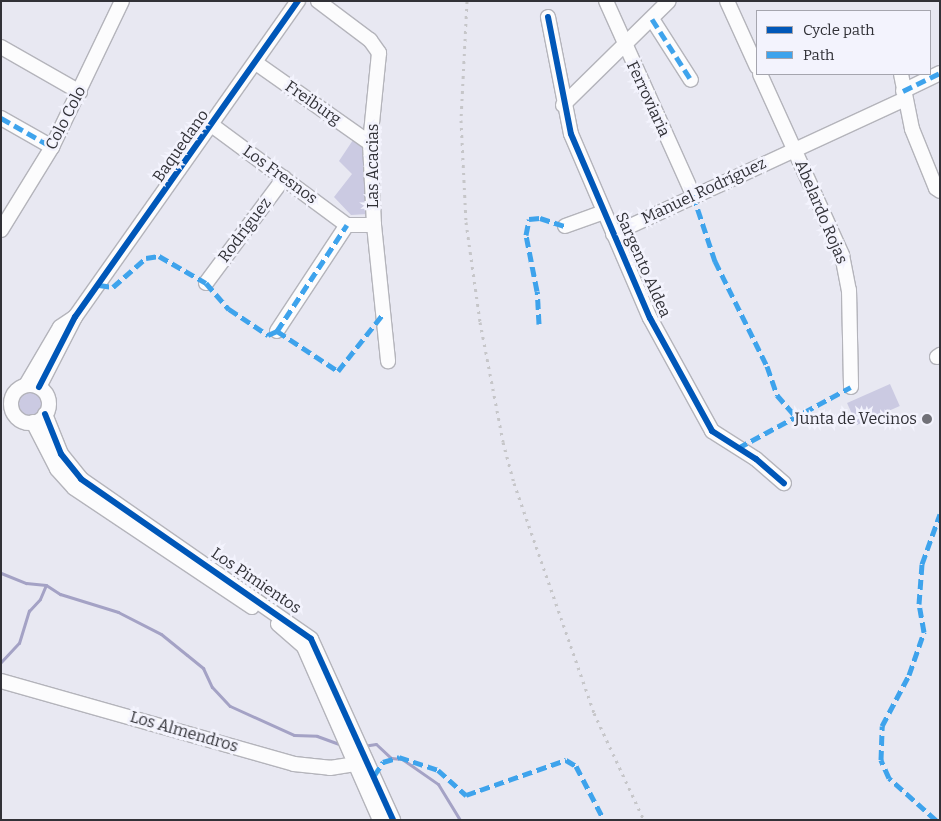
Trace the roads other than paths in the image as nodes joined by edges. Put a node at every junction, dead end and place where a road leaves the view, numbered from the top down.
1 (122, 1) edge
2 (298, 1) edge
3 (318, 1) edge
4 (606, 1) edge
5 (669, 1) edge
6 (727, 1) edge
7 (548, 17) dead end
8 (652, 18) junction
9 (624, 46) junction
10 (1, 47) edge
11 (256, 63) junction
12 (756, 65) edge
13 (940, 73) edge
14 (760, 75) edge
15 (901, 75) edge
16 (691, 80) dead end
17 (80, 92) junction
18 (904, 95) junction
19 (563, 105) junction
20 (1, 118) edge
21 (213, 126) junction
22 (370, 143) junction
23 (52, 147) junction
24 (795, 149) junction
25 (284, 178) junction
26 (940, 191) edge
27 (693, 195) junction
28 (604, 212) junction
29 (347, 225) junction
30 (374, 226) junction
31 (565, 226) dead end
32 (1, 230) edge
33 (614, 234) junction
34 (206, 283) dead end
35 (277, 331) dead end
36 (388, 361) dead end
37 (32, 386) junction
38 (851, 388) dead end
39 (8, 391) edge
40 (45, 414) junction
41 (32, 422) junction
42 (784, 483) dead end
43 (1, 681) edge
44 (362, 764) junction
45 (380, 820) edge
46 (393, 820) edge

1 - 17 street, Colo Colo
2 - 11 street, Baquedano
3 - 22 street, Las Acacias
4 - 9 street, Ferroviaria
5 - 8 street
6 - 12 street
7 - 19 street, Sargento Aldea
8 - 9 street
8 - 16 street
9 - 19 street
9 - 27 street, Ferroviaria
10 - 17 street
11 - 21 street, Baquedano
11 - 22 street, Freiburg
13 - 18 street, Manuel Rodríguez
14 - 24 street, Abelardo Rojas
15 - 18 street
17 - 23 street, Colo Colo
18 - 24 street, Manuel Rodríguez
18 - 26 street
19 - 28 street, Sargento Aldea
20 - 23 street
21 - 25 street, Los Fresnos
21 - 37 street, Baquedano
22 - 30 street, Las Acacias
23 - 32 street, Colo Colo
24 - 27 street, Manuel Rodríguez
24 - 38 street, Abelardo Rojas
25 - 29 street, Los Fresnos
25 - 34 street, Rodríguez
27 - 33 street, Manuel Rodríguez
28 - 31 street
28 - 33 street, Sargento Aldea
29 - 30 street
29 - 35 street
30 - 36 street, Las Acacias
33 - 42 street, Sargento Aldea
37 - 39 street
37 - 40 street
39 - 41 street
40 - 41 street
40 - 44 street, Los Pimientos
41 - 44 street, Los Pimientos
43 - 44 street, Los Almendros
44 - 45 street, Los Pimientos
44 - 46 street, Los Pimientos

